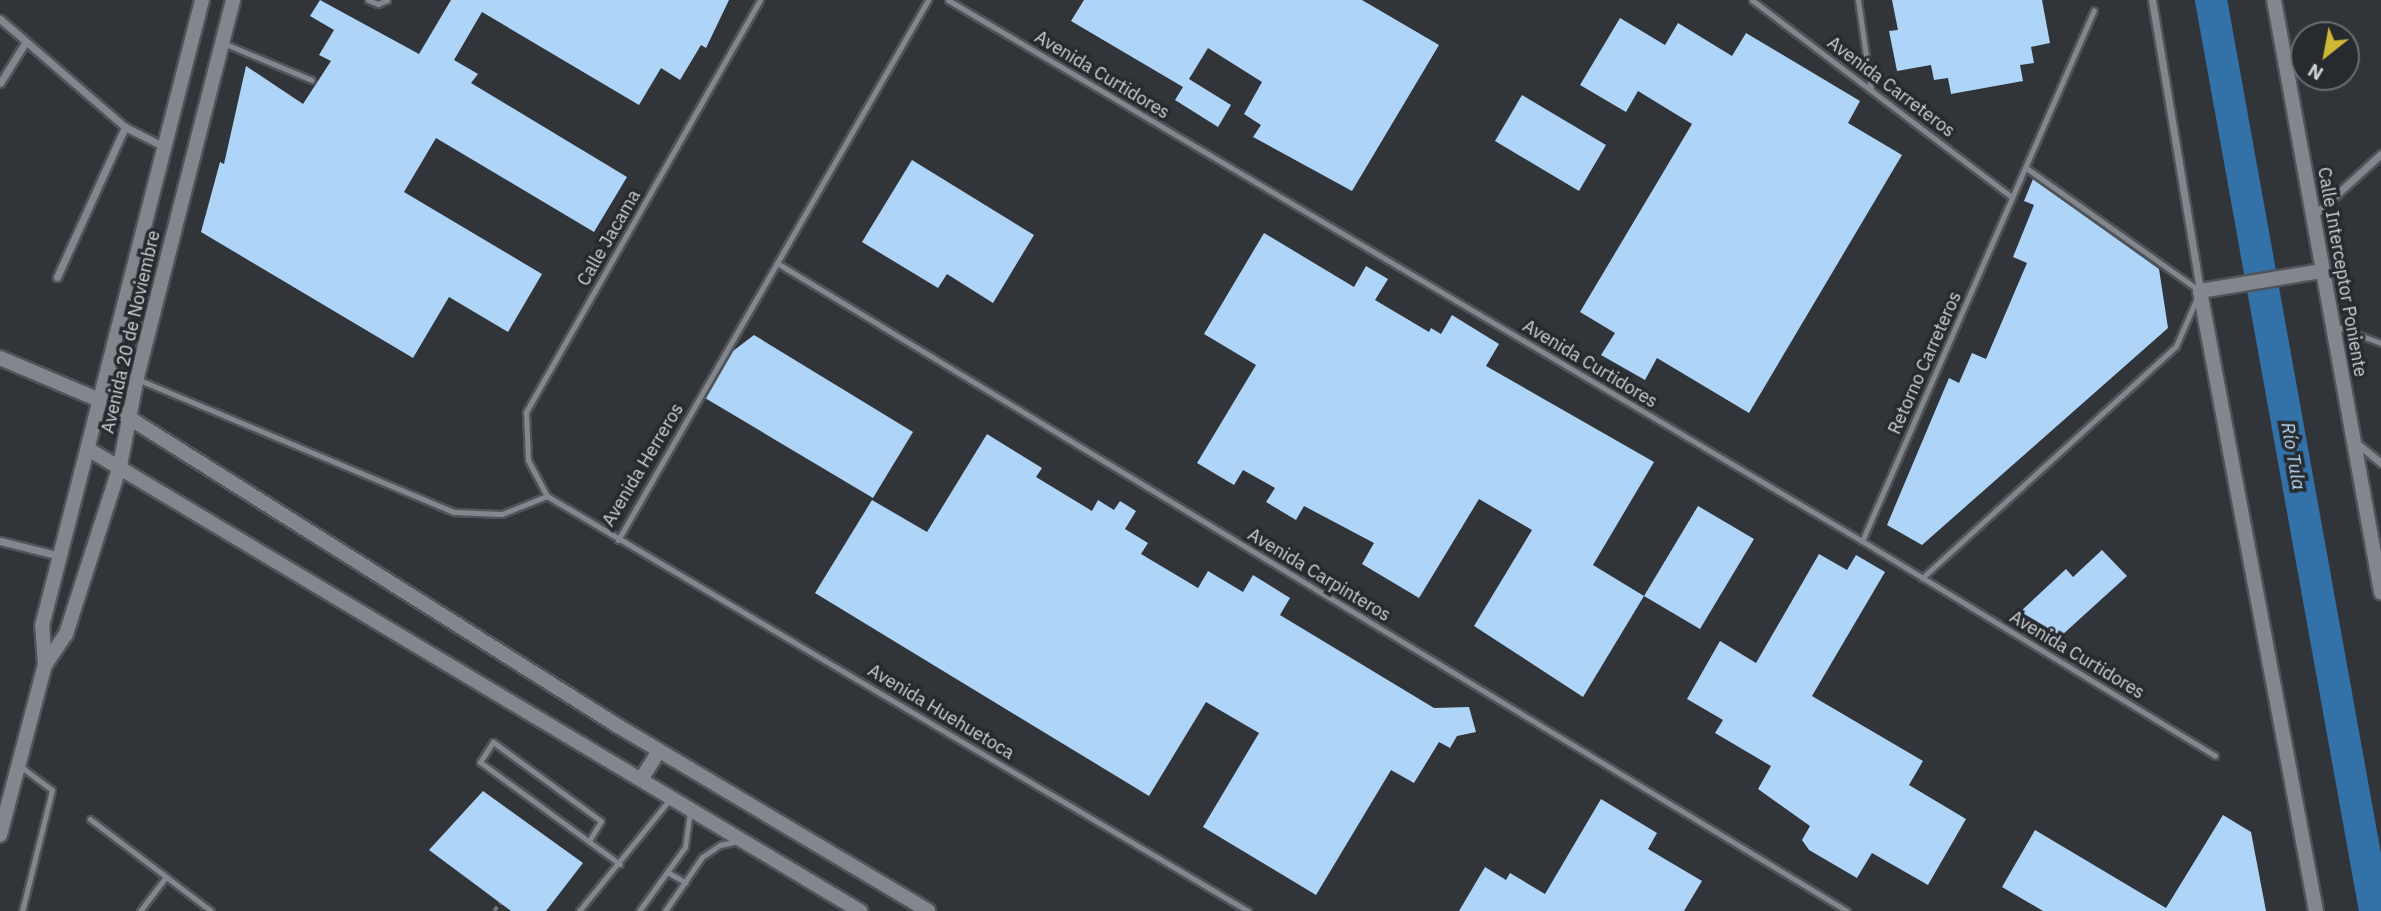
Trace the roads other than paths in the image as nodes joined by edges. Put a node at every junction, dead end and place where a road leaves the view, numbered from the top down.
1 (201, 0) edge
2 (233, 0) edge
3 (368, 0) edge
4 (387, 0) edge
5 (760, 0) edge
6 (928, 0) edge
7 (948, 0) edge
8 (1752, 0) edge
9 (1858, 0) edge
10 (2151, 0) edge
11 (2274, 0) edge
12 (2094, 10) dead end
13 (0, 19) edge
14 (25, 43) junction
15 (223, 43) junction
16 (312, 80) dead end
17 (0, 83) edge
18 (1871, 90) junction
19 (125, 127) junction
20 (163, 146) junction
21 (2381, 154) edge
22 (2025, 167) junction
23 (2012, 197) junction
24 (2313, 216) junction
25 (777, 263) junction
26 (2322, 271) junction
27 (57, 277) dead end
28 (2206, 291) junction
29 (2332, 324) junction
30 (2381, 343) edge
31 (0, 358) edge
32 (107, 367) junction
33 (137, 377) junction
34 (98, 399) junction
35 (129, 418) junction
36 (2352, 440) junction
37 (88, 449) junction
38 (2381, 463) edge
39 (120, 466) junction
40 (547, 496) junction
41 (618, 540) junction
42 (0, 541) edge
43 (1863, 541) junction
44 (60, 556) junction
45 (1922, 578) junction
46 (2381, 592) edge
47 (45, 665) junction
48 (659, 751) junction
49 (2215, 756) dead end
50 (19, 765) junction
51 (642, 778) junction
52 (673, 797) junction
53 (689, 807) junction
54 (3, 811) edge
55 (90, 820) dead end
56 (0, 835) edge
57 (743, 840) junction
58 (589, 841) junction
59 (620, 863) junction
60 (667, 872) junction
61 (166, 877) junction
62 (685, 882) junction
63 (22, 911) edge
64 (140, 911) edge
65 (211, 911) edge
66 (579, 911) edge
67 (639, 911) edge
68 (664, 911) edge
69 (860, 911) edge
70 (928, 911) edge
71 (1248, 911) edge
72 (1847, 911) edge
73 (2316, 911) edge

1 - 20 main road, Avenida 20 de Noviembre
2 - 15 main road, Avenida 20 de Noviembre
3 - 4 lane
5 - 40 lane, Calle Jacama
6 - 25 lane, Avenida Herreros
7 - 43 lane, Avenida Curtidores
8 - 18 lane, Avenida Carreteros
9 - 18 lane
10 - 28 street
11 - 24 main road, Calle Interceptor Poniente
12 - 22 lane, Retorno Carreteros
13 - 14 street
14 - 17 street
14 - 19 street
15 - 16 lane
15 - 33 main road, Avenida 20 de Noviembre
18 - 23 lane, Avenida Carreteros
19 - 20 street
19 - 27 street
20 - 32 main road, Avenida 20 de Noviembre
21 - 24 street
22 - 23 lane, Retorno Carreteros
22 - 28 lane
23 - 43 lane, Retorno Carreteros
24 - 26 main road, Calle Interceptor Poniente
25 - 41 lane, Avenida Herreros
25 - 72 lane, Avenida Carpinteros
26 - 28 main road
26 - 29 main road, Calle Interceptor Poniente
28 - 45 lane
28 - 73 main road
29 - 30 lane
29 - 36 main road, Calle Interceptor Poniente
31 - 34 main road
32 - 33 lane
32 - 34 main road, Avenida 20 de Noviembre
33 - 35 main road, Avenida 20 de Noviembre
33 - 40 lane
34 - 35 main road
34 - 37 main road, Avenida 20 de Noviembre
35 - 39 main road, Avenida 20 de Noviembre
35 - 48 main road
36 - 38 street
36 - 46 main road, Calle Interceptor Poniente
37 - 39 main road
37 - 44 main road, Avenida 20 de Noviembre
39 - 47 main road, Avenida 20 de Noviembre
39 - 51 main road
40 - 41 lane, Avenida Herreros
41 - 71 lane, Avenida Huehuetoca
42 - 44 street
43 - 45 lane, Avenida Curtidores
44 - 47 main road, Avenida 20 de Noviembre
45 - 49 lane, Avenida Curtidores
47 - 50 main road, Avenida 20 de Noviembre
48 - 51 main road
48 - 70 main road
50 - 54 main road, Avenida 20 de Noviembre
50 - 63 lane
51 - 52 main road
52 - 53 main road
52 - 59 lane
53 - 57 main road
53 - 60 lane
54 - 56 main road, Avenida 20 de Noviembre
55 - 61 lane
57 - 62 lane
57 - 69 main road
58 - 58 lane
58 - 59 lane
59 - 66 lane
60 - 62 lane
60 - 67 lane
61 - 64 lane
61 - 65 lane
62 - 68 lane

